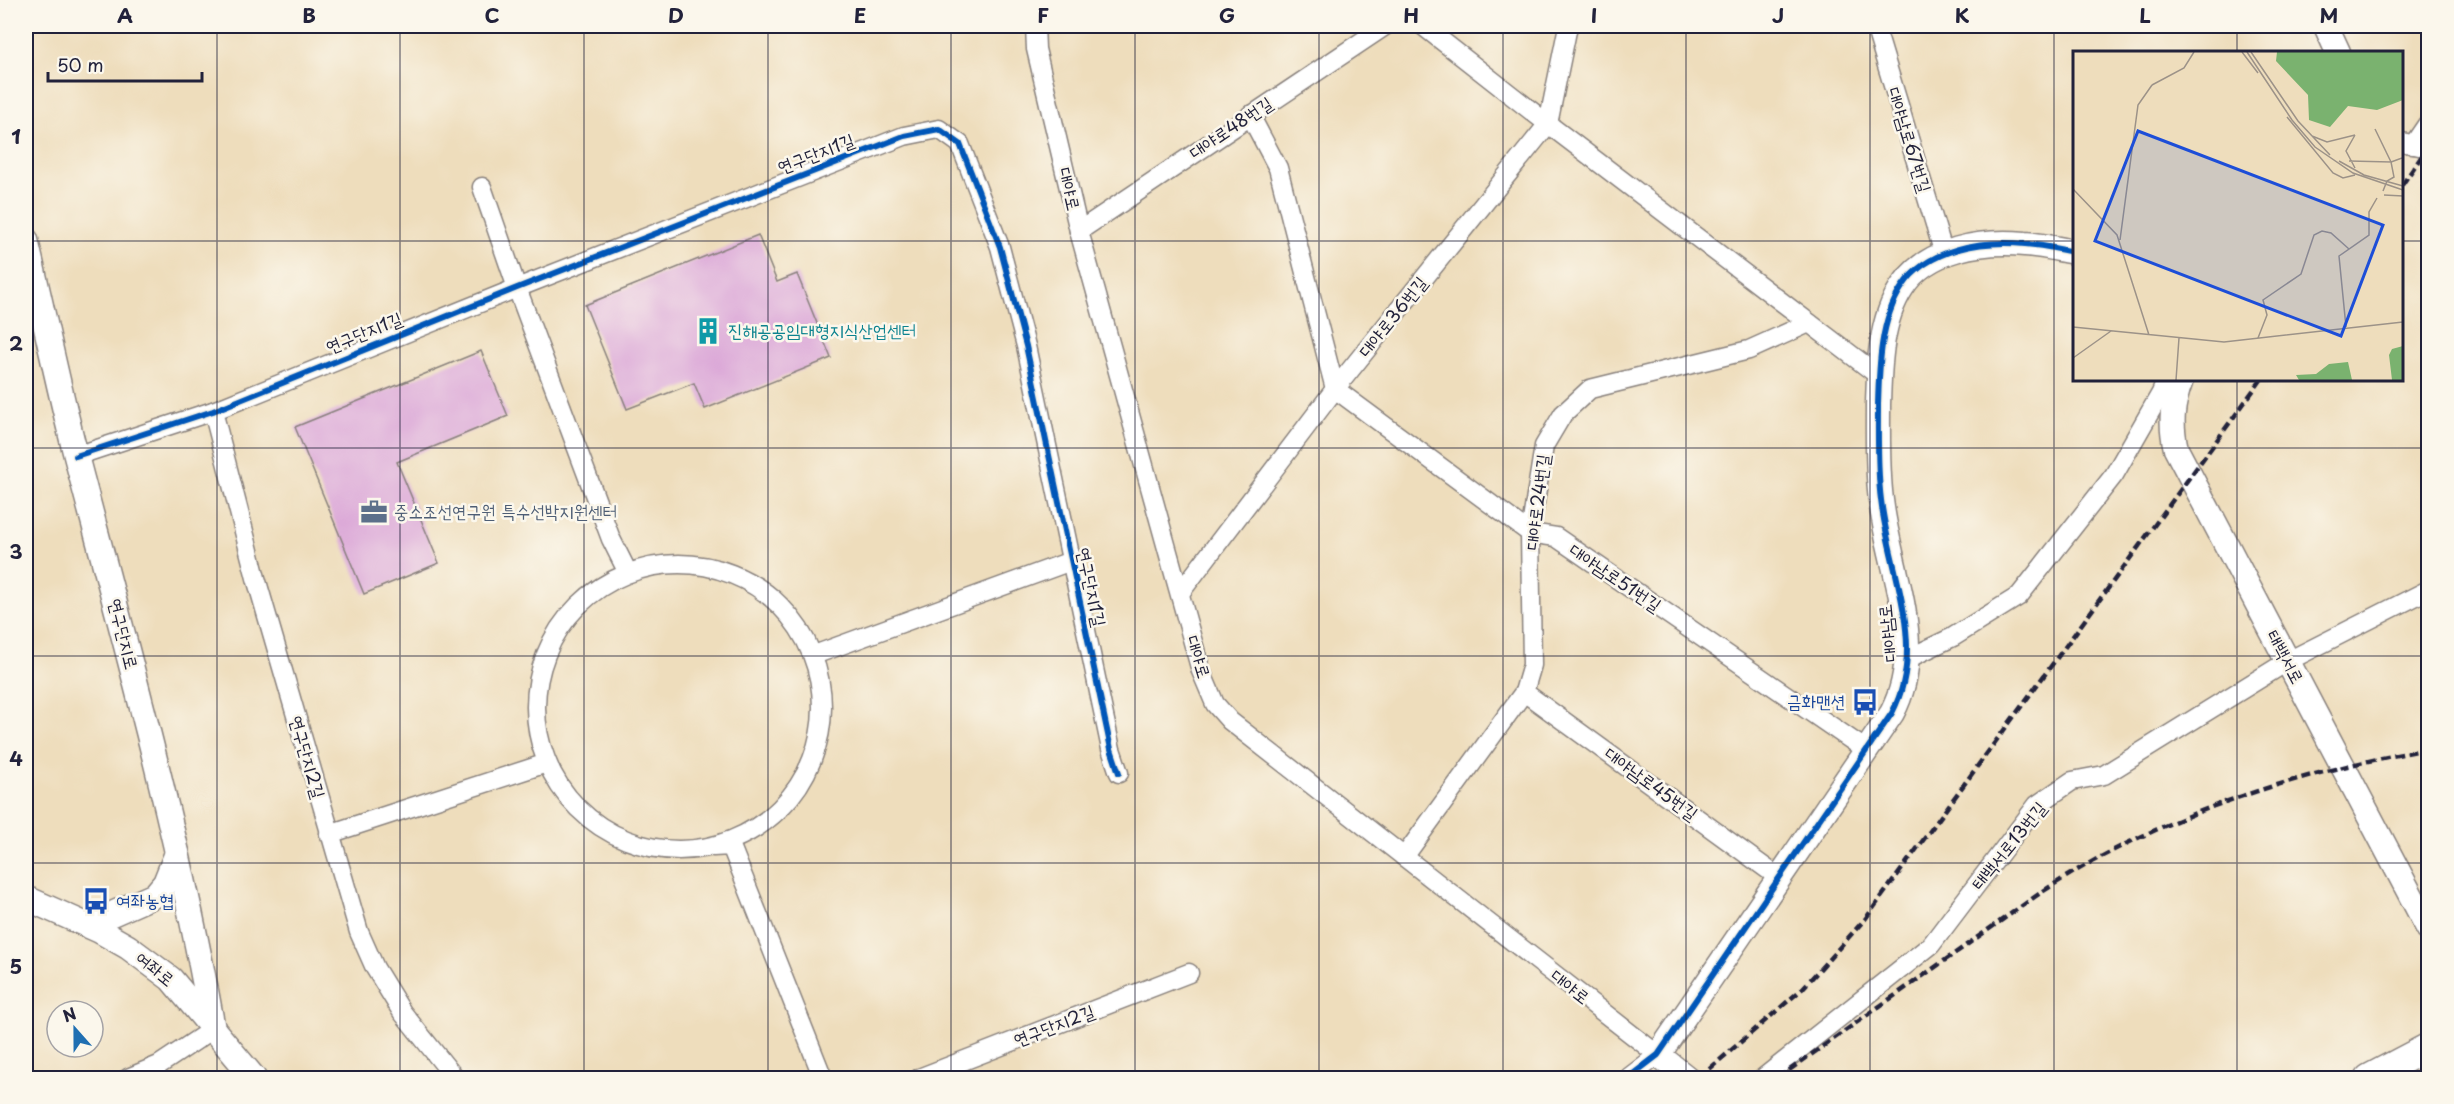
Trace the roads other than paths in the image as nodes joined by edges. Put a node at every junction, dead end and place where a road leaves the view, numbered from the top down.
1 (1035, 26) edge
2 (1385, 26) edge
3 (1423, 26) edge
4 (1568, 26) edge
5 (1875, 26) edge
6 (2326, 26) edge
7 (2338, 51) edge
8 (1250, 115) junction
9 (2428, 123) edge
10 (1548, 124) junction
11 (2414, 145) edge
12 (482, 188) dead end
13 (1079, 231) junction
14 (26, 240) edge
15 (2073, 252) edge
16 (1944, 254) junction
17 (517, 288) junction
18 (1809, 323) junction
19 (1879, 375) junction
20 (2166, 381) edge
21 (2181, 381) edge
22 (1335, 389) junction
23 (213, 411) junction
24 (76, 456) junction
25 (1530, 532) junction
26 (1071, 561) junction
27 (628, 573) junction
28 (2428, 590) edge
29 (1180, 593) junction
30 (814, 655) junction
31 (1907, 659) junction
32 (2288, 661) junction
33 (1524, 692) junction
34 (1866, 750) junction
35 (547, 763) junction
36 (1119, 772) dead end
37 (329, 834) junction
38 (711, 847) junction
39 (177, 853) junction
40 (1404, 857) junction
41 (1778, 876) junction
42 (26, 898) edge
43 (87, 925) junction
44 (2428, 928) edge
45 (1189, 974) dead end
46 (213, 1029) junction
47 (2428, 1047) edge
48 (1658, 1055) junction
49 (128, 1078) edge
50 (254, 1078) edge
51 (455, 1078) edge
52 (823, 1078) edge
53 (919, 1078) edge
54 (1628, 1078) edge
55 (1687, 1078) edge
56 (1763, 1078) edge
57 (2369, 1078) edge

1 - 13 street, 대야로
2 - 8 street, 대야로48번길
3 - 10 street
4 - 10 street, 대야로36번길
5 - 16 street, 대야남로67번길
6 - 7 street
8 - 13 street, 대야로48번길
8 - 22 street
9 - 11 street
10 - 18 street
10 - 22 street, 대야로36번길
12 - 17 street
13 - 29 street, 대야로
14 - 24 street, 연구단지로
15 - 16 street, 대야남로
16 - 19 street, 대야남로
17 - 23 street, 연구단지1길
17 - 26 street, 연구단지1길
17 - 27 street
18 - 19 street
18 - 25 street, 대야로24번길
19 - 31 street, 대야남로
20 - 31 street
21 - 32 street, 태백서로
22 - 25 street, 대야남로51번길
22 - 29 street, 대야로36번길
23 - 24 street, 연구단지1길
23 - 37 street, 연구단지2길
24 - 39 street, 연구단지로
25 - 33 street, 대야로24번길
25 - 34 street, 대야남로51번길
26 - 30 street
26 - 36 street, 연구단지1길
27 - 30 street
27 - 35 street
28 - 32 street, 태백서로13번길
29 - 40 street, 대야로
30 - 38 street
31 - 34 street, 대야남로
32 - 44 street, 태백서로
32 - 56 street, 태백서로13번길
33 - 40 street, 대야로24번길
33 - 41 street, 대야남로45번길
34 - 41 street, 대야남로
35 - 37 street
35 - 38 street
37 - 51 street, 연구단지2길
38 - 52 street
39 - 43 street
39 - 46 street, 연구단지로
40 - 48 street, 대야로
41 - 48 street, 대야남로
42 - 43 street, 여좌로
43 - 46 street, 여좌로
45 - 53 street, 연구단지2길
46 - 49 street
46 - 50 street, 여좌로
47 - 57 main road
48 - 54 street, 대야남로
48 - 55 street, 대야로

